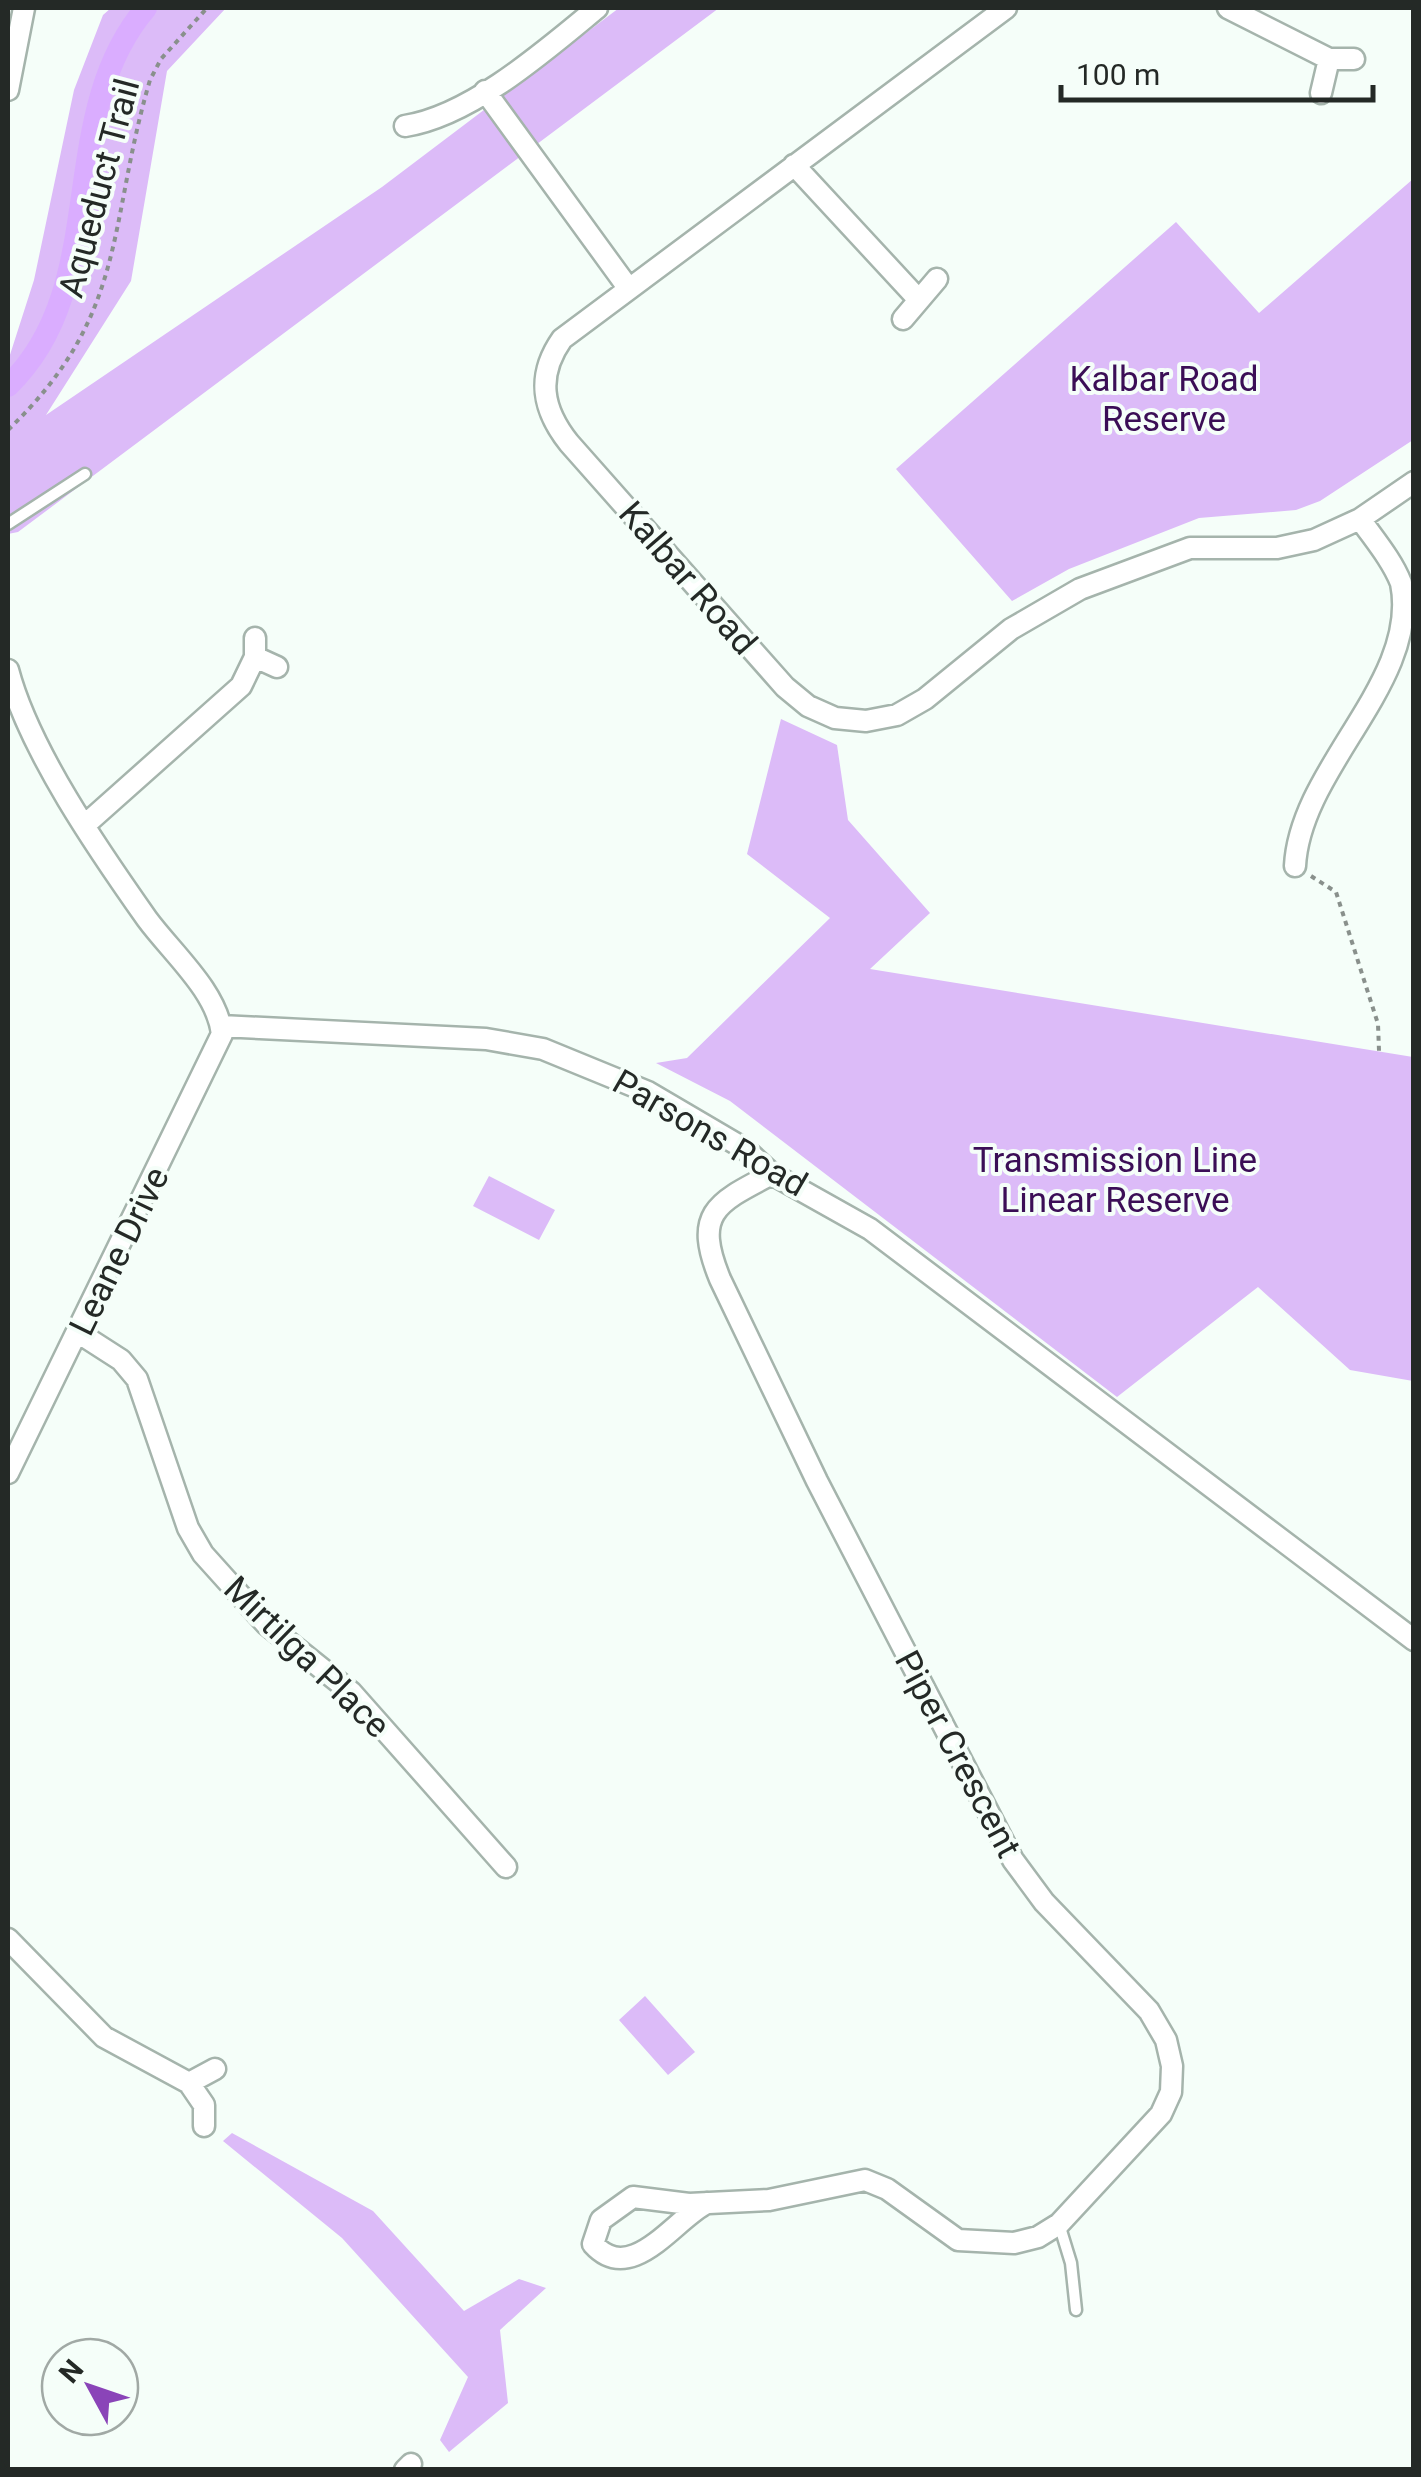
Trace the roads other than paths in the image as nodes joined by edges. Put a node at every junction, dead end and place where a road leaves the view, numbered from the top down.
1 (24, 8) edge
2 (597, 8) edge
3 (1006, 8) edge
4 (1228, 8) edge
5 (1354, 58) dead end
6 (1329, 59) junction
7 (8, 90) edge
8 (485, 92) junction
9 (1321, 92) dead end
10 (405, 126) dead end
11 (794, 165) junction
12 (937, 279) dead end
13 (629, 289) junction
14 (919, 300) junction
15 (903, 319) dead end
16 (85, 474) dead end
17 (1414, 482) edge
18 (1360, 519) junction
19 (8, 524) edge
20 (277, 667) dead end
21 (8, 670) edge
22 (86, 824) junction
23 (1295, 866) road end
24 (221, 1026) junction
25 (772, 1174) junction
26 (79, 1332) junction
27 (8, 1473) edge
28 (1414, 1640) edge
29 (506, 1867) dead end
30 (8, 1940) edge
31 (215, 2069) dead end
32 (189, 2082) junction
33 (204, 2126) dead end
34 (707, 2203) junction
35 (1058, 2224) junction
36 (1076, 2310) dead end

1 - 7 street
2 - 8 street
3 - 11 street, Kalbar Road
4 - 6 street
5 - 6 street
6 - 9 street
8 - 10 street
8 - 13 street
11 - 13 street, Kalbar Road
11 - 14 street
12 - 14 street
13 - 18 street, Kalbar Road
14 - 15 street
16 - 19 lane
17 - 18 street, Kalbar Road
18 - 23 street
20 - 22 street
21 - 22 street
22 - 24 street
24 - 25 street, Parsons Road
24 - 26 street, Leane Drive
25 - 28 street, Parsons Road
25 - 35 street, Piper Crescent
26 - 27 street, Leane Drive
26 - 29 street, Mirtilga Place
30 - 32 street
31 - 32 street
32 - 33 street
34 - 34 street
34 - 35 street
35 - 36 lane

